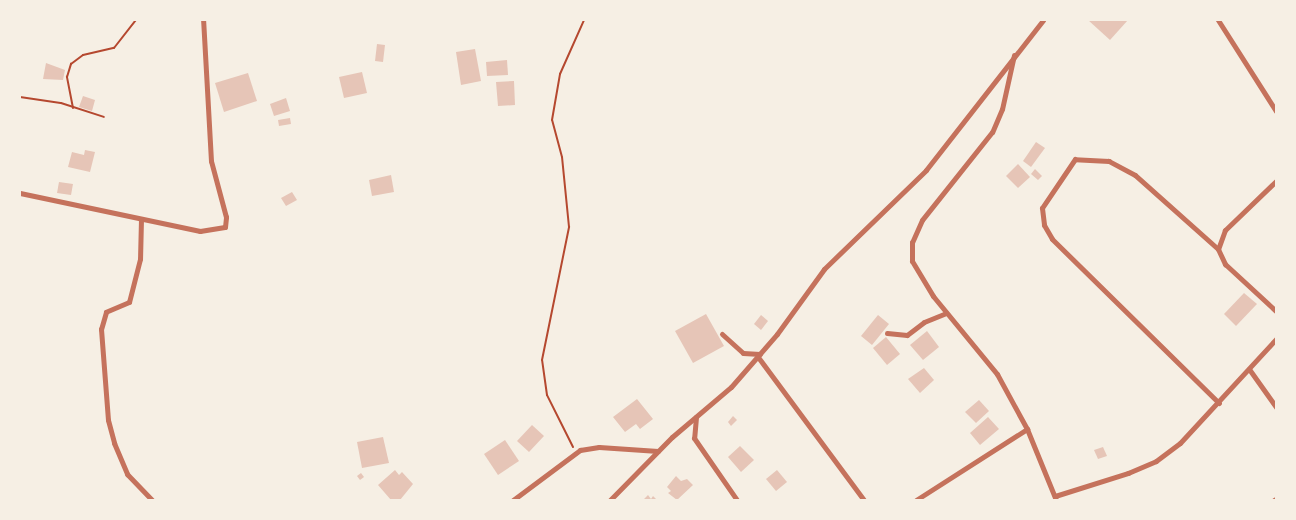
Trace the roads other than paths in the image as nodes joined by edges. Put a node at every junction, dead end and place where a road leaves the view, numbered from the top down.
1 (203, 20) edge
2 (1043, 20) edge
3 (1218, 20) edge
4 (1014, 54) junction
5 (1276, 111) edge
6 (1276, 181) edge
7 (20, 193) edge
8 (141, 219) junction
9 (1218, 250) junction
10 (1276, 311) edge
11 (946, 313) junction
12 (887, 333) dead end
13 (722, 334) dead end
14 (1276, 340) edge
15 (759, 355) junction
16 (1249, 369) junction
17 (1219, 403) junction
18 (1276, 407) edge
19 (696, 417) junction
20 (1027, 429) junction
21 (658, 452) junction
22 (1055, 498) edge
23 (152, 500) edge
24 (513, 500) edge
25 (610, 500) edge
26 (737, 500) edge
27 (864, 500) edge
28 (916, 500) edge

1 - 8 street
2 - 4 street
3 - 5 street
4 - 11 street
4 - 15 street
6 - 9 street
7 - 8 street
8 - 23 street
9 - 10 street
9 - 17 street
11 - 12 street
11 - 20 street
13 - 15 street
14 - 16 street
15 - 19 street
15 - 27 street
16 - 17 street
16 - 18 street
17 - 22 street
19 - 21 street
19 - 26 street
20 - 22 street
20 - 28 street
21 - 24 street
21 - 25 street

